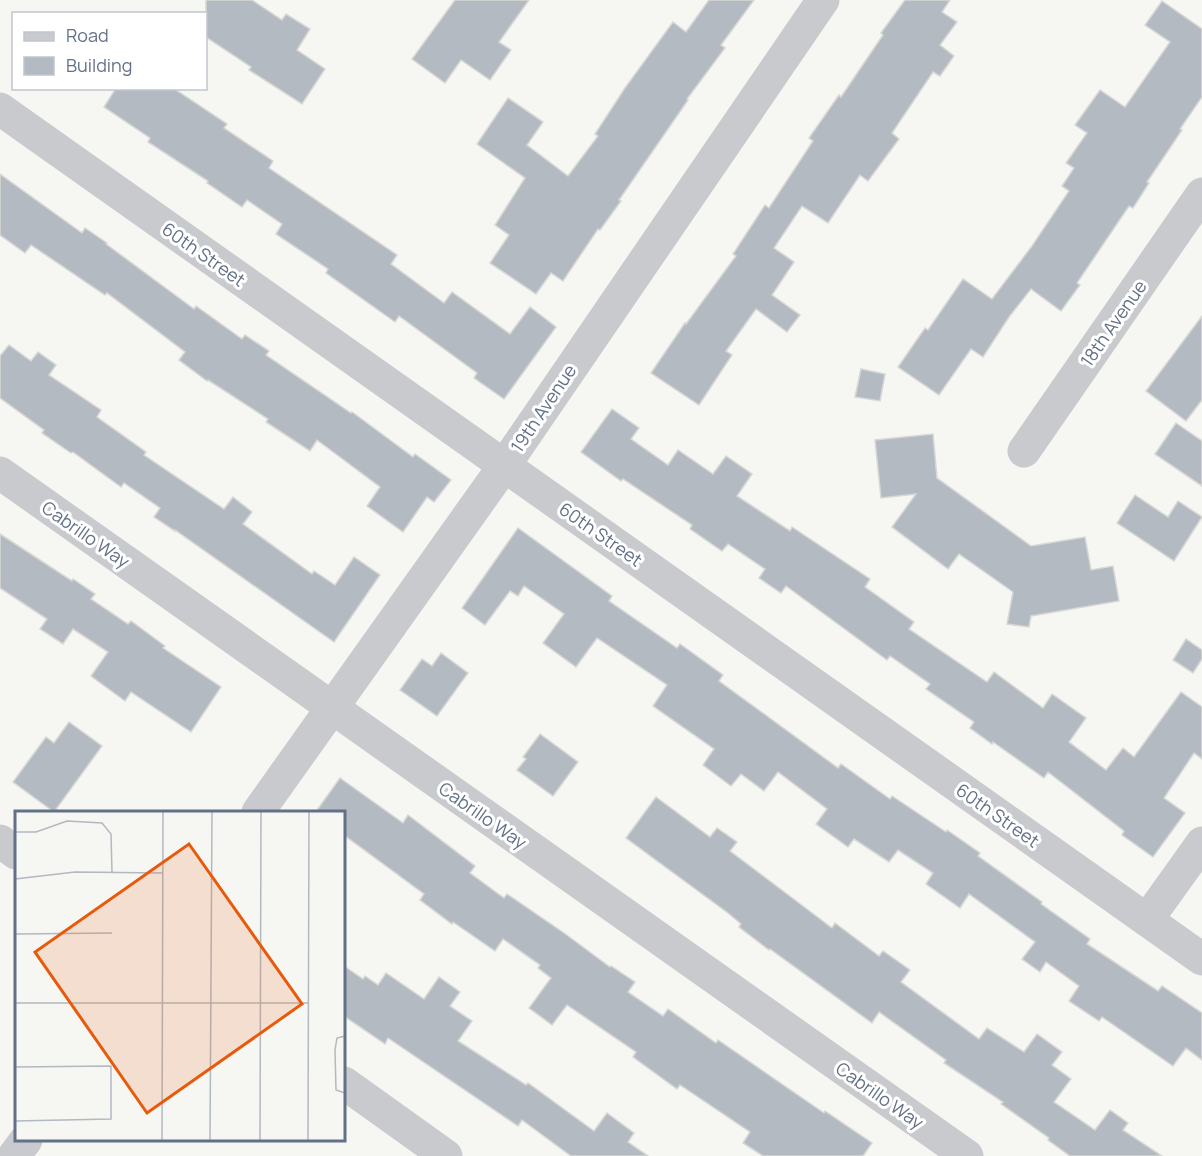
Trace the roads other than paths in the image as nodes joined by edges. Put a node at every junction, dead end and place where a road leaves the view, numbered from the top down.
1 (823, 0) edge
2 (0, 109) edge
3 (1202, 194) edge
4 (1024, 451) dead end
5 (504, 466) junction
6 (0, 473) edge
7 (332, 708) junction
8 (259, 811) edge
9 (0, 841) edge
10 (1202, 843) edge
11 (15, 852) edge
12 (1147, 920) junction
13 (1202, 959) edge
14 (345, 1084) edge
15 (25, 1141) edge
16 (14, 1156) edge
17 (446, 1156) edge
18 (967, 1156) edge

1 - 5 street, 19th Avenue
2 - 5 street, 60th Street
3 - 4 street, 18th Avenue
5 - 7 street, 19th Avenue
5 - 12 street, 60th Street
6 - 7 street, Cabrillo Way
7 - 8 street, 19th Avenue
7 - 18 street, Cabrillo Way
9 - 11 street
10 - 12 street
12 - 13 street, 60th Street
14 - 17 street
15 - 16 street

